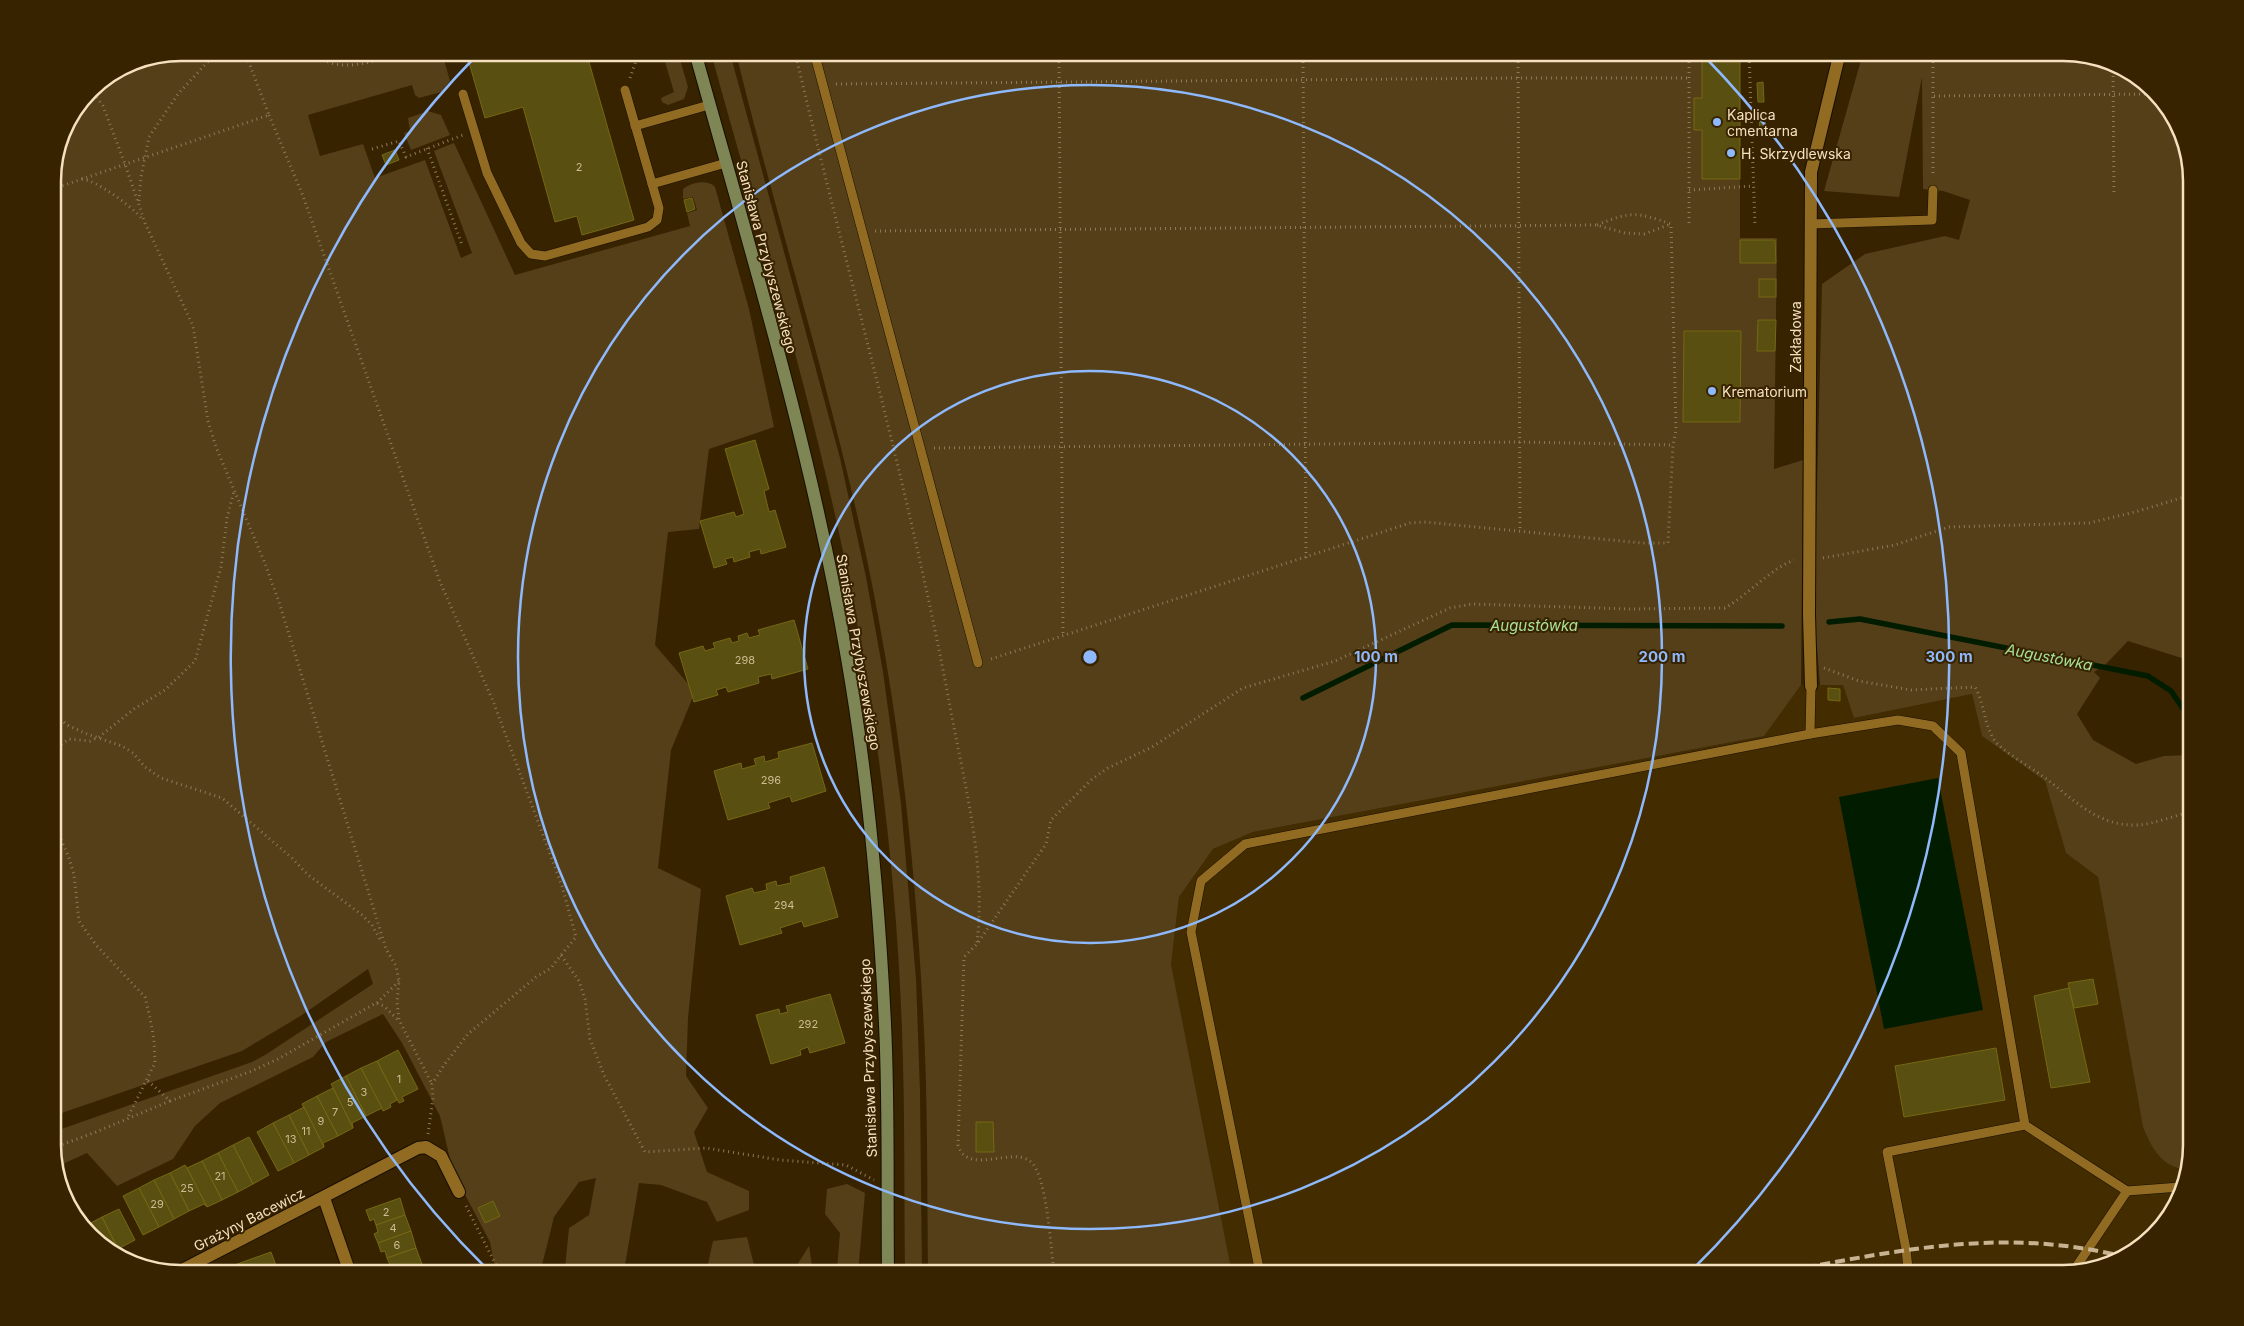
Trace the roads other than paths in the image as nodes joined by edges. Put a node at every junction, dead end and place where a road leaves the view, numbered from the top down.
1 (698, 61) edge
2 (817, 61) edge
3 (1838, 61) edge
4 (626, 90) road end
5 (463, 94) dead end
6 (710, 105) junction
7 (635, 126) junction
8 (726, 163) junction
9 (652, 184) junction
10 (1933, 190) road end
11 (1810, 224) junction
12 (978, 662) road end
13 (1811, 686) joint
14 (1810, 734) junction
15 (2025, 1125) junction
16 (2175, 1187) edge
17 (2127, 1191) junction
18 (459, 1192) road end
19 (324, 1198) junction
20 (2078, 1264) edge
21 (197, 1265) edge
22 (347, 1265) edge
23 (888, 1265) edge
24 (1258, 1265) edge
25 (1908, 1265) edge

1 - 6 street, Stanisława Przybyszewskiego
2 - 12 lane
3 - 11 street, Zakładowa
4 - 7 lane
5 - 9 lane
6 - 7 lane
6 - 8 street, Stanisława Przybyszewskiego
7 - 9 lane
8 - 9 lane
8 - 23 street, Stanisława Przybyszewskiego
10 - 11 lane
11 - 13 street, Zakładowa
13 - 14 lane
14 - 15 lane
14 - 24 lane
15 - 17 lane
15 - 25 lane
16 - 17 lane
17 - 20 lane
18 - 19 street, Grażyny Bacewicz
19 - 21 street, Grażyny Bacewicz
19 - 22 street, Grażyny Bacewicz

